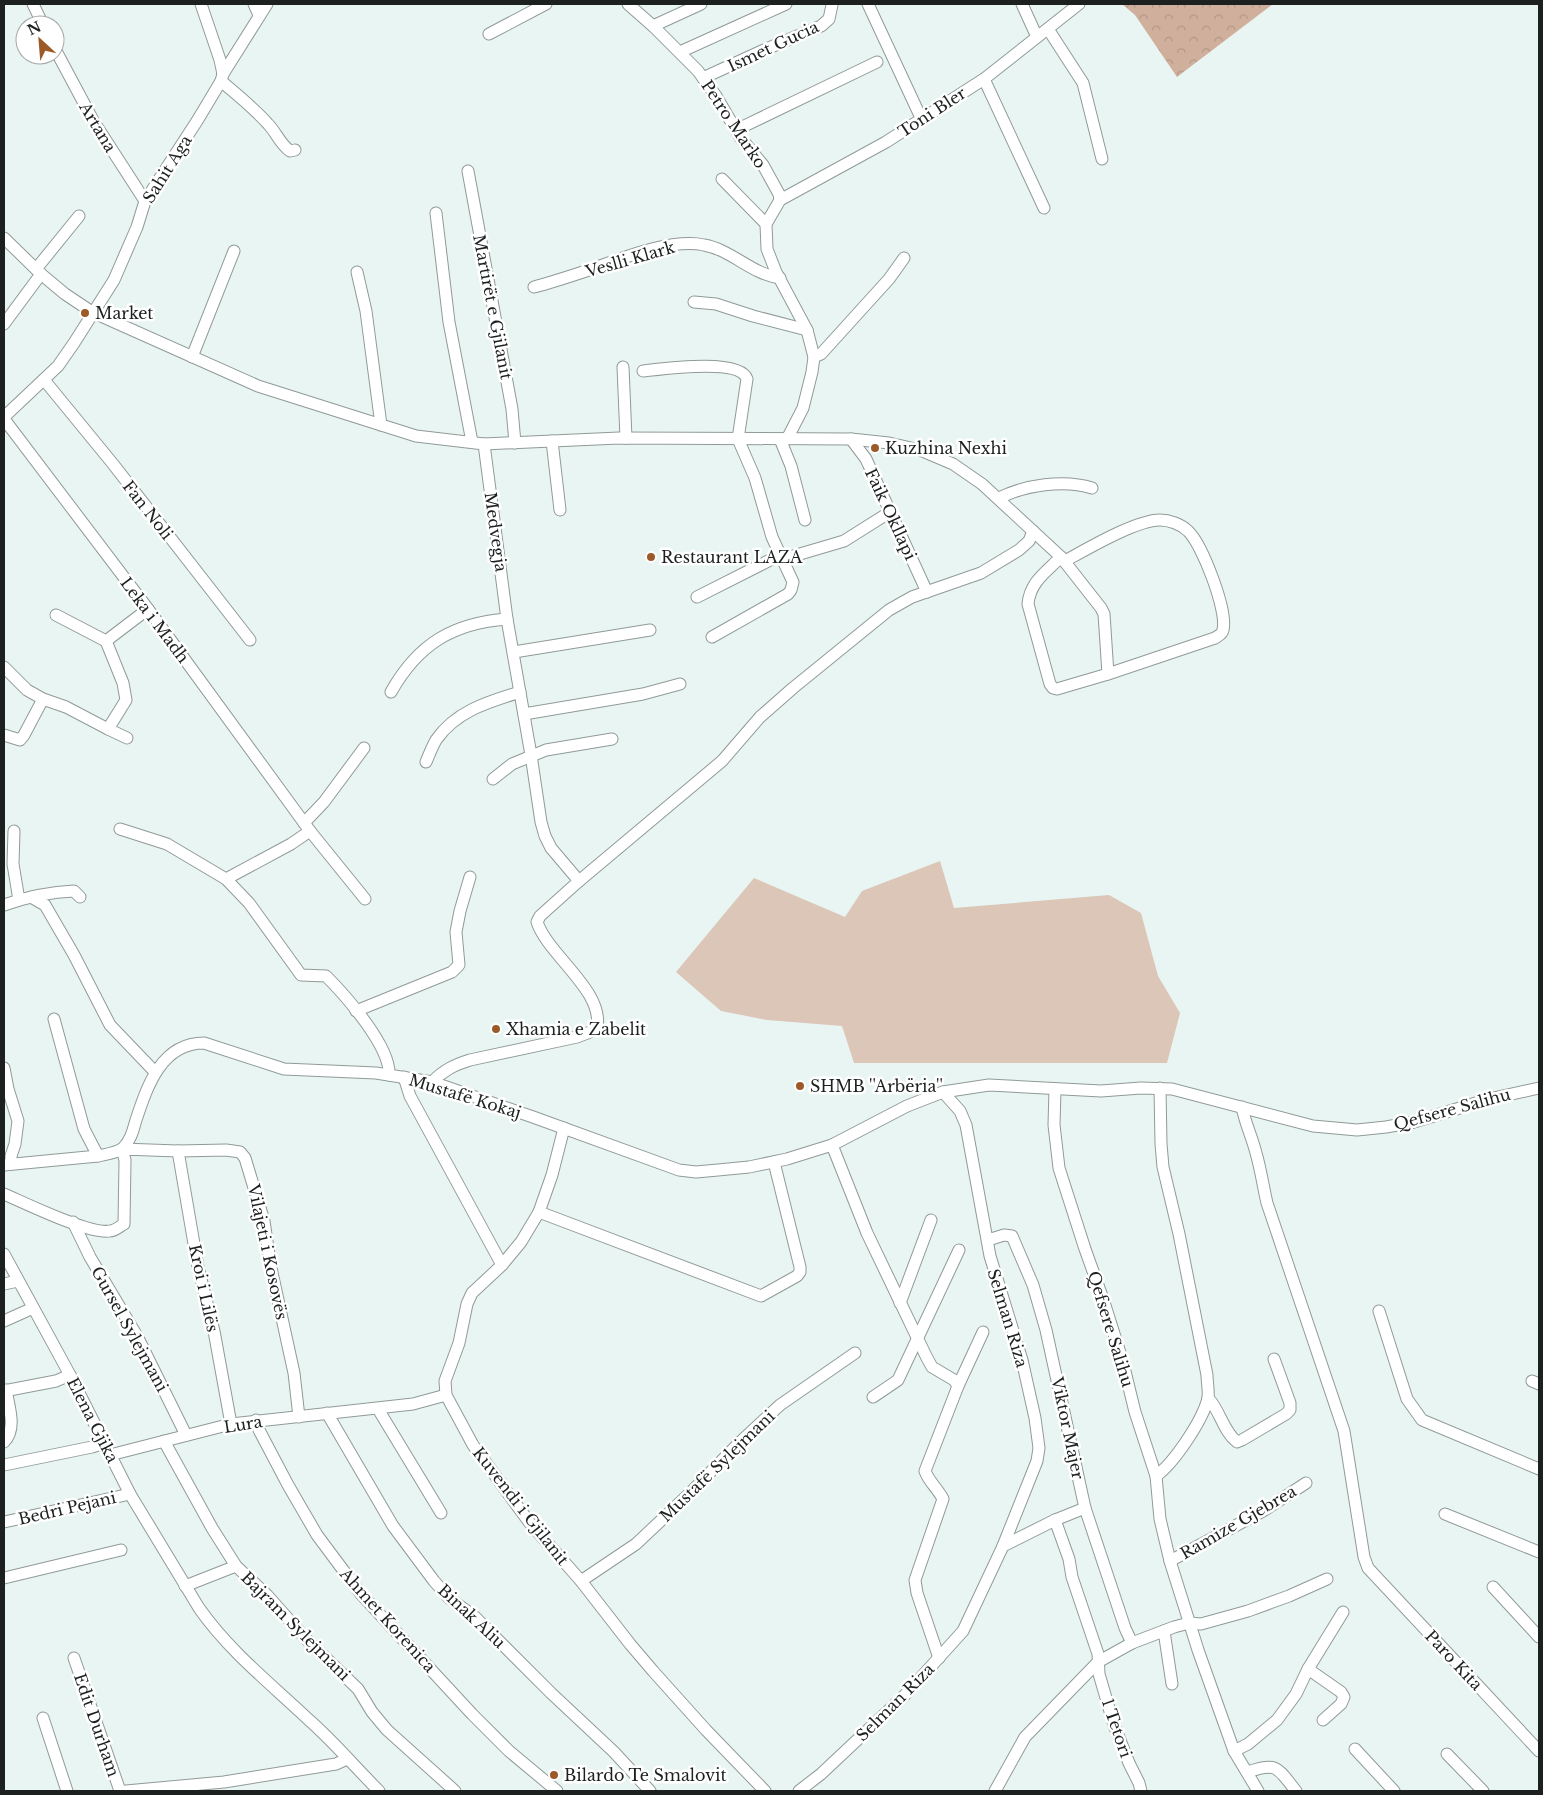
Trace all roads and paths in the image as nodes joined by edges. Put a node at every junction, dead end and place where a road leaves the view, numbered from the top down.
1 (202, 4) edge
2 (254, 4) edge
3 (267, 4) edge
4 (546, 4) edge
5 (628, 4) edge
6 (701, 4) edge
7 (786, 4) edge
8 (868, 4) edge
9 (1022, 4) edge
10 (1079, 4) edge
11 (832, 5) edge
12 (259, 15) junction
13 (653, 26) junction
14 (1048, 29) junction
15 (489, 34) dead end
16 (1037, 37) junction
17 (680, 52) junction
18 (877, 62) dead end
19 (64, 65) edge
20 (222, 78) junction
21 (703, 78) junction
22 (984, 79) junction
23 (922, 120) junction
24 (736, 130) junction
25 (295, 150) dead end
26 (1102, 159) dead end
27 (468, 171) dead end
28 (722, 179) dead end
29 (780, 200) junction
30 (145, 201) junction
31 (1044, 208) dead end
32 (436, 213) dead end
33 (78, 216) dead end
34 (766, 224) junction
35 (4, 238) edge
36 (234, 251) dead end
37 (904, 258) dead end
38 (38, 272) junction
39 (357, 272) dead end
40 (780, 278) junction
41 (534, 286) dead end
42 (694, 302) dead end
43 (92, 312) junction
44 (4, 324) edge
45 (807, 330) junction
46 (192, 357) junction
47 (814, 357) junction
48 (623, 367) dead end
49 (643, 371) dead end
50 (45, 380) junction
51 (4, 418) edge
52 (381, 425) junction
53 (626, 438) junction
54 (738, 439) junction
55 (783, 439) junction
56 (851, 439) junction
57 (552, 441) junction
58 (472, 442) junction
59 (515, 443) junction
60 (484, 444) junction
61 (1092, 488) dead end
62 (999, 498) junction
63 (560, 510) dead end
64 (890, 512) junction
65 (805, 520) dead end
66 (1033, 531) junction
67 (781, 557) junction
68 (1063, 558) junction
69 (927, 592) junction
70 (697, 597) dead end
71 (148, 610) junction
72 (56, 615) dead end
73 (507, 619) junction
74 (650, 630) dead end
75 (712, 637) dead end
76 (250, 640) dead end
77 (106, 641) junction
78 (514, 652) junction
79 (4, 667) edge
80 (1108, 674) junction
81 (680, 684) dead end
82 (391, 692) dead end
83 (520, 692) junction
84 (42, 699) junction
85 (524, 714) junction
86 (108, 729) junction
87 (4, 735) edge
88 (127, 738) dead end
89 (612, 739) dead end
90 (364, 748) dead end
91 (531, 755) junction
92 (426, 762) dead end
93 (493, 779) dead end
94 (307, 827) junction
95 (120, 828) dead end
96 (14, 831) dead end
97 (470, 877) dead end
98 (226, 879) junction
99 (579, 880) junction
100 (31, 897) junction
101 (80, 897) dead end
102 (365, 899) dead end
103 (19, 900) junction
104 (4, 905) edge
105 (356, 1011) junction
106 (54, 1019) dead end
107 (4, 1068) edge
108 (155, 1072) junction
109 (389, 1075) junction
110 (404, 1077) junction
111 (432, 1082) junction
112 (1160, 1088) junction
113 (1539, 1088) edge
114 (1054, 1089) junction
115 (943, 1092) junction
116 (1242, 1108) junction
117 (564, 1128) junction
118 (832, 1145) junction
119 (122, 1149) junction
120 (178, 1151) junction
121 (98, 1156) junction
122 (774, 1162) junction
123 (7, 1165) edge
124 (4, 1194) edge
125 (539, 1212) junction
126 (931, 1220) dead end
127 (73, 1222) junction
128 (988, 1240) junction
129 (959, 1250) dead end
130 (4, 1254) edge
131 (502, 1265) junction
132 (18, 1281) junction
133 (4, 1284) edge
134 (900, 1303) junction
135 (33, 1308) junction
136 (1379, 1311) dead end
137 (4, 1321) edge
138 (983, 1332) dead end
139 (917, 1338) junction
140 (855, 1353) dead end
141 (1274, 1359) dead end
142 (70, 1375) junction
143 (958, 1386) junction
144 (5, 1390) edge
145 (446, 1395) junction
146 (873, 1397) dead end
147 (1208, 1398) junction
148 (378, 1409) junction
149 (328, 1413) junction
150 (299, 1416) junction
151 (256, 1420) junction
152 (231, 1424) junction
153 (186, 1435) junction
154 (164, 1441) junction
155 (4, 1442) edge
156 (104, 1443) junction
157 (110, 1455) junction
158 (4, 1465) edge
159 (1539, 1469) edge
160 (1156, 1476) junction
161 (1306, 1483) dead end
162 (130, 1494) junction
163 (1086, 1508) junction
164 (441, 1513) dead end
165 (1444, 1514) dead end
166 (1055, 1520) junction
167 (4, 1522) edge
168 (1003, 1546) junction
169 (121, 1550) dead end
170 (1539, 1552) edge
171 (1170, 1561) junction
172 (236, 1566) junction
173 (4, 1578) edge
174 (1328, 1579) dead end
175 (581, 1580) junction
176 (185, 1586) junction
177 (1493, 1587) dead end
178 (1343, 1612) dead end
179 (1189, 1623) junction
180 (1164, 1631) junction
181 (1539, 1637) edge
182 (1132, 1643) junction
183 (74, 1658) dead end
184 (939, 1658) junction
185 (1098, 1662) junction
186 (1308, 1669) junction
187 (1172, 1684) dead end
188 (43, 1718) dead end
189 (1323, 1720) dead end
190 (1355, 1750) dead end
191 (1234, 1751) junction
192 (1539, 1751) edge
193 (1447, 1754) dead end
194 (347, 1759) junction
195 (1248, 1772) junction
196 (227, 1787) edge
197 (144, 1790) edge
198 (67, 1791) edge
199 (120, 1791) edge
200 (126, 1791) edge
201 (379, 1791) edge
202 (455, 1791) edge
203 (557, 1791) edge
204 (650, 1791) edge
205 (765, 1791) edge
206 (799, 1791) edge
207 (995, 1791) edge
208 (1141, 1791) edge
209 (1258, 1791) edge
210 (1296, 1791) edge
211 (1394, 1791) edge
212 (1484, 1791) edge

1 - 20 street
2 - 12 street
3 - 12 street, Sahit Aga
4 - 15 street
5 - 13 street, Petro Marko
6 - 13 street
7 - 17 street
8 - 23 street
9 - 16 street
10 - 14 street
11 - 21 street, Ismet Gucia
12 - 20 street, Sahit Aga
13 - 17 street, Petro Marko
14 - 16 street
14 - 26 street
16 - 22 street
17 - 21 street, Petro Marko
18 - 24 street
19 - 30 street, Artana
20 - 25 street
20 - 30 street, Sahit Aga
21 - 24 street, Petro Marko
22 - 23 street, Toni Bler
22 - 31 street, Toni Bler
23 - 29 street, Toni Bler
24 - 29 street, Petro Marko
27 - 59 street, Martirët e Gjilanit
28 - 34 street
29 - 34 street
30 - 43 street, Sahit Aga
32 - 58 street
33 - 38 street
34 - 40 street
35 - 38 street
36 - 46 street
37 - 47 street
38 - 43 street
38 - 44 street
39 - 52 street
40 - 41 street, Veslli Klark
40 - 45 street
42 - 45 street
43 - 46 street
43 - 50 street, Sahit Aga
45 - 47 street
46 - 52 street
47 - 55 street
48 - 53 street
49 - 54 street
50 - 51 street, Sahit Aga
50 - 76 street, Fan Noli
51 - 71 street, Leka i Madh
52 - 58 street
53 - 54 street
53 - 57 street
54 - 55 street
54 - 67 street
55 - 56 street
55 - 65 street
56 - 62 street
56 - 64 street, Faik Okllapi
57 - 59 street
57 - 63 street
58 - 60 street
59 - 60 street
60 - 73 street, Medvegja
61 - 62 street
62 - 66 street
64 - 67 street
64 - 69 street, Faik Okllapi
66 - 68 street
66 - 69 street
67 - 70 street
67 - 75 street
68 - 80 street
68 - 80 street
68 - 80 street
69 - 99 street
71 - 77 street
71 - 94 street, Leka i Madh
72 - 77 street
73 - 78 street, Medvegja
73 - 82 street
74 - 78 street
77 - 86 street
78 - 83 street, Medvegja
79 - 84 street
81 - 85 street
83 - 85 street, Medvegja
83 - 92 street
84 - 86 street
84 - 87 street
85 - 91 street, Medvegja
86 - 88 street
89 - 91 street
90 - 94 street
91 - 93 street
91 - 99 street, Medvegja
94 - 98 street
94 - 102 street, Leka i Madh
95 - 98 street
96 - 103 street
97 - 105 street
98 - 105 street
99 - 111 street
100 - 101 street
100 - 103 street
100 - 108 street
103 - 104 street
105 - 109 street
106 - 121 street
107 - 123 street
108 - 109 street, Mustafë Kokaj
108 - 119 street, Mustafë Kokaj
109 - 110 street, Mustafë Kokaj
110 - 111 street, Mustafë Kokaj
110 - 131 street
111 - 117 street, Mustafë Kokaj
112 - 114 street, Qefsere Salihu
112 - 116 street, Qefsere Salihu
112 - 147 street
113 - 116 street, Qefsere Salihu
114 - 115 street, Qefsere Salihu
114 - 160 street, Qefsere Salihu
115 - 118 street, Qefsere Salihu
115 - 128 street, Selman Riza
116 - 192 street, Paro Kita
117 - 122 street, Mustafë Kokaj
117 - 125 street
118 - 122 street, Mustafë Kokaj
118 - 134 street
119 - 120 street
119 - 121 street
119 - 127 street
120 - 150 street, Vilajeti i Kosovës
120 - 152 street, Kroi i Lilës
121 - 123 street
122 - 125 street
124 - 127 street
125 - 131 street
126 - 134 street
127 - 153 street, Gursel Sylejmani
128 - 163 street, Viktor Majer
128 - 168 street, Selman Riza
129 - 139 street
130 - 132 street, Elena Gjika
131 - 145 street
132 - 133 street
132 - 135 street, Elena Gjika
134 - 139 street
135 - 137 street
135 - 142 street, Elena Gjika
136 - 159 street
138 - 143 street
139 - 143 street
139 - 146 street
140 - 175 street, Mustafë Sylejmani
141 - 147 street
142 - 144 street
142 - 156 street, Elena Gjika
143 - 184 street
144 - 155 street
145 - 148 street, Lura
145 - 175 street, Kuvendi i Gjilanit
147 - 160 street
148 - 149 street, Lura
148 - 164 street
149 - 150 street, Lura
149 - 204 street, Binak Aliu
150 - 151 street, Lura
151 - 152 street, Lura
151 - 203 street, Ahmet Korenica
152 - 153 street, Lura
153 - 154 street, Lura
154 - 157 street, Lura
154 - 172 street, Bajram Sylejmani
156 - 157 street, Elena Gjika
156 - 158 street
157 - 162 street, Elena Gjika
160 - 171 street, Ramize Gjebrea
161 - 171 street, Ramize Gjebrea
162 - 167 street, Bedri Pejani
162 - 176 street, Elena Gjika
163 - 166 street
163 - 182 street, Viktor Majer
165 - 170 street
166 - 168 street
166 - 185 street
168 - 184 street, Selman Riza
169 - 173 street
171 - 179 street, Ramize Gjebrea
172 - 176 street
172 - 202 street, Bajram Sylejmani
174 - 179 street
175 - 205 street, Kuvendi i Gjilanit
176 - 194 street, Elena Gjika
177 - 181 street
178 - 186 street
179 - 180 street
179 - 191 street, Ramize Gjebrea
180 - 182 street
180 - 187 street
182 - 185 street
183 - 199 street, Edit Durham
184 - 206 street, Selman Riza
185 - 207 street
185 - 208 street, 1 Tetori
186 - 189 street
186 - 191 street
188 - 198 street
190 - 211 street
191 - 195 street, Ramize Gjebrea
193 - 212 street
194 - 196 street, Edit Durham
194 - 201 street, Elena Gjika
195 - 209 street, Ramize Gjebrea
195 - 210 street
196 - 197 street, Edit Durham
197 - 200 street, Edit Durham

